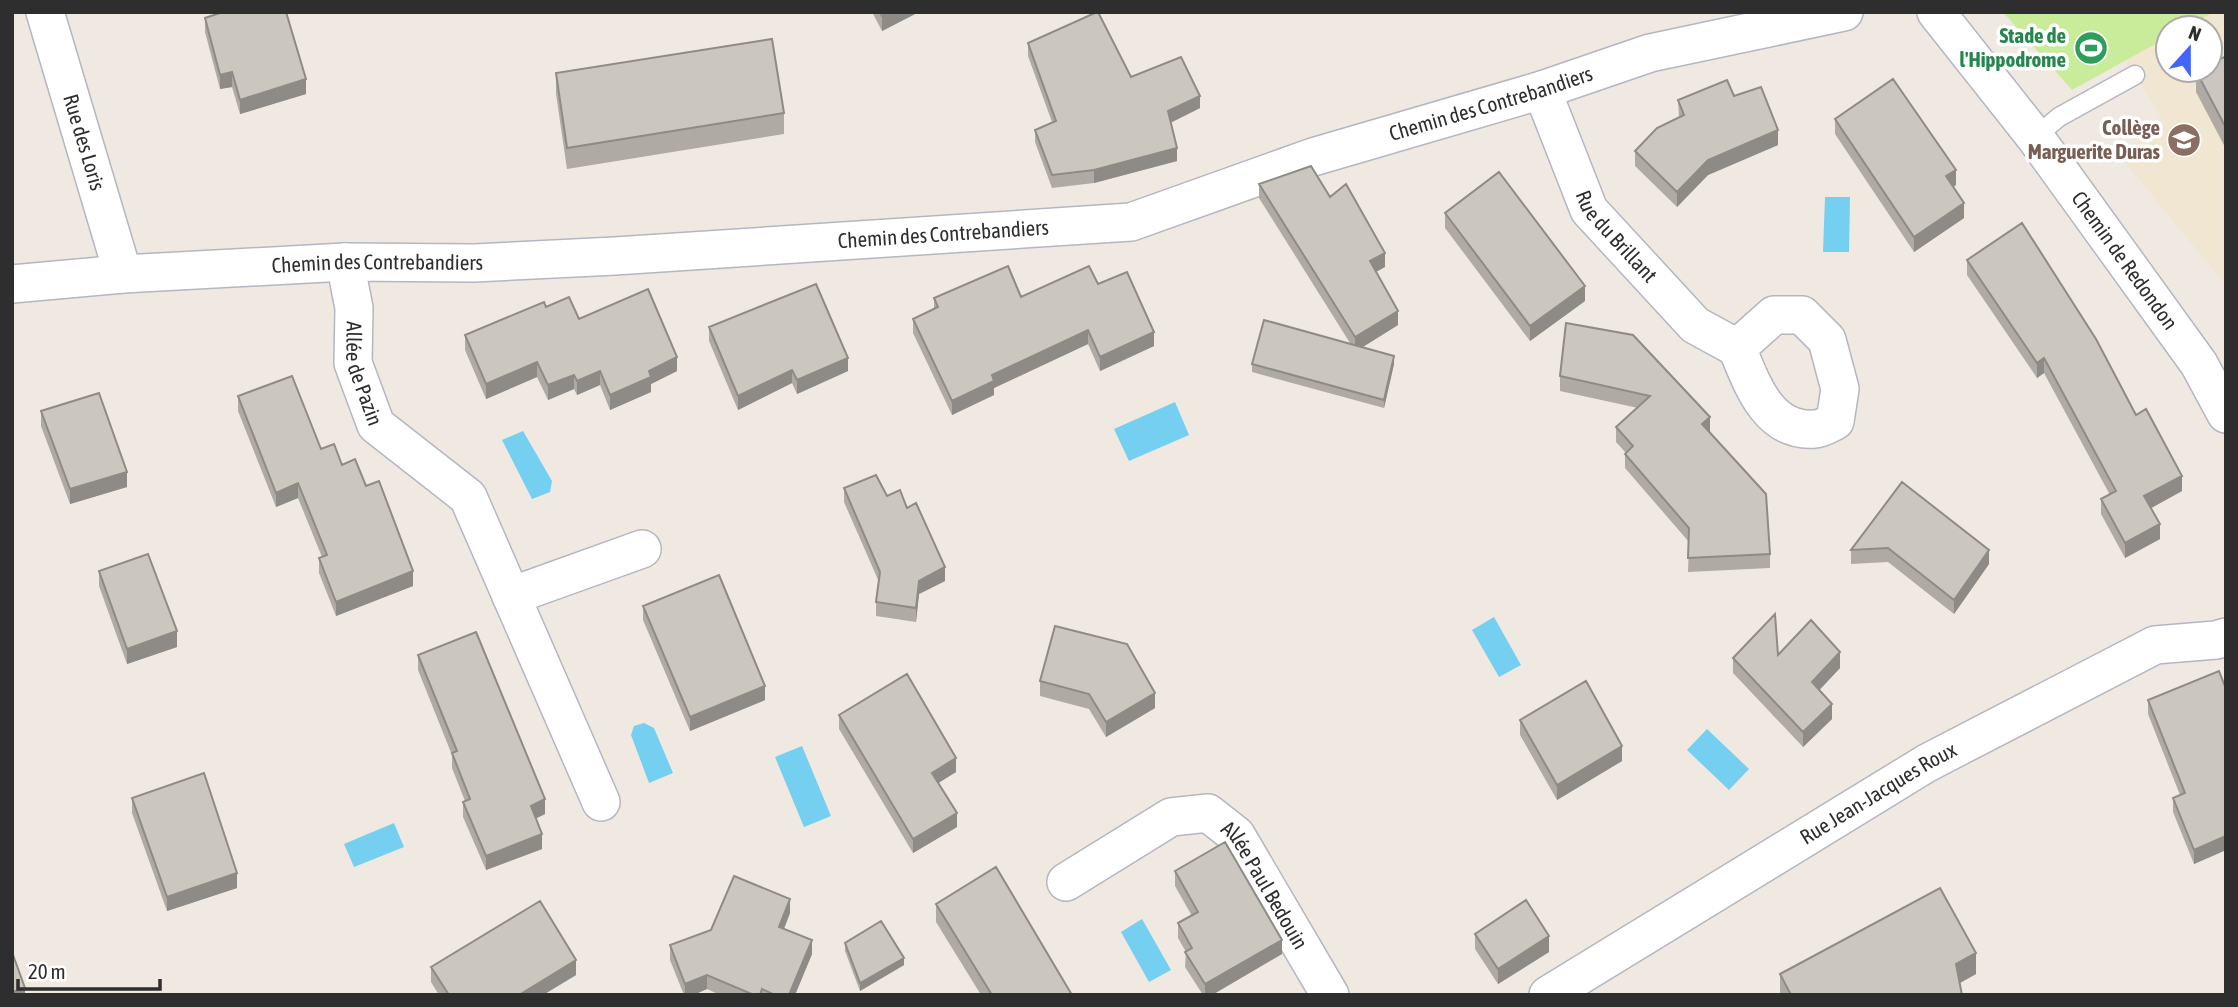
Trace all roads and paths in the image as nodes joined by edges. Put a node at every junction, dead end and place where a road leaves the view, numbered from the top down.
1 (45, 12) edge
2 (1844, 12) edge
3 (1936, 12) edge
4 (2135, 75) dead end
5 (1542, 90) junction
6 (2035, 137) junction
7 (345, 262) junction
8 (123, 274) junction
9 (12, 284) edge
10 (1737, 348) dead end
11 (2226, 414) edge
12 (642, 549) dead end
13 (511, 596) junction
14 (2226, 637) edge
15 (601, 802) dead end
16 (1066, 882) dead end
17 (1330, 995) edge
18 (1548, 995) edge

1 - 8 street, Rue des Loris
2 - 5 street, Chemin des Contrebandiers
3 - 6 street, Chemin de Redondon
4 - 6 lane
5 - 7 street, Chemin des Contrebandiers
5 - 10 street, Rue du Brillant
6 - 11 street, Chemin de Redondon
7 - 8 street, Chemin des Contrebandiers
7 - 13 street, Allée de Pazin
8 - 9 street, Chemin des Contrebandiers
12 - 13 street
13 - 15 street, Allée de Pazin
14 - 18 street, Rue Jean-Jacques Roux
16 - 17 street, Allée Paul Bedouin

